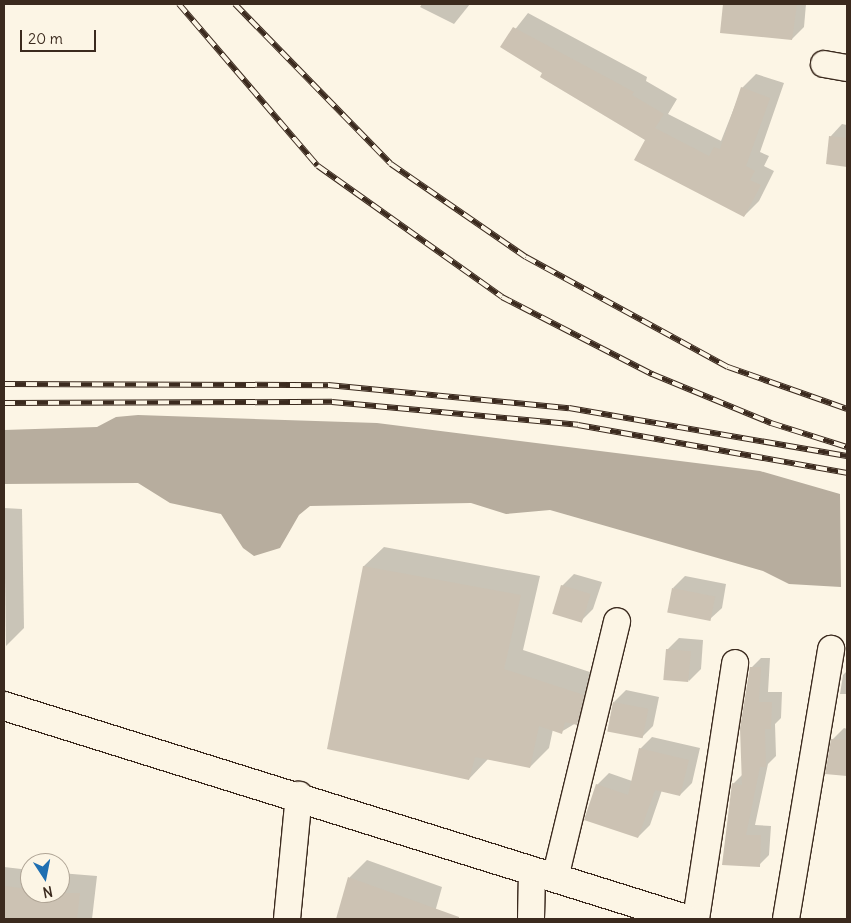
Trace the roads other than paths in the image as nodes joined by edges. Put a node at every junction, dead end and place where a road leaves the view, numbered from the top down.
1 (617, 621) dead end
2 (831, 649) dead end
3 (735, 663) dead end
4 (4, 706) edge
5 (299, 795) junction
6 (543, 874) junction
7 (628, 911) edge
8 (288, 919) edge
9 (531, 919) edge
10 (686, 919) edge
11 (696, 919) edge
12 (786, 919) edge

1 - 6 street
2 - 12 street
3 - 11 street
4 - 5 street
5 - 6 street
5 - 8 street
6 - 7 street
6 - 9 street
7 - 10 street

